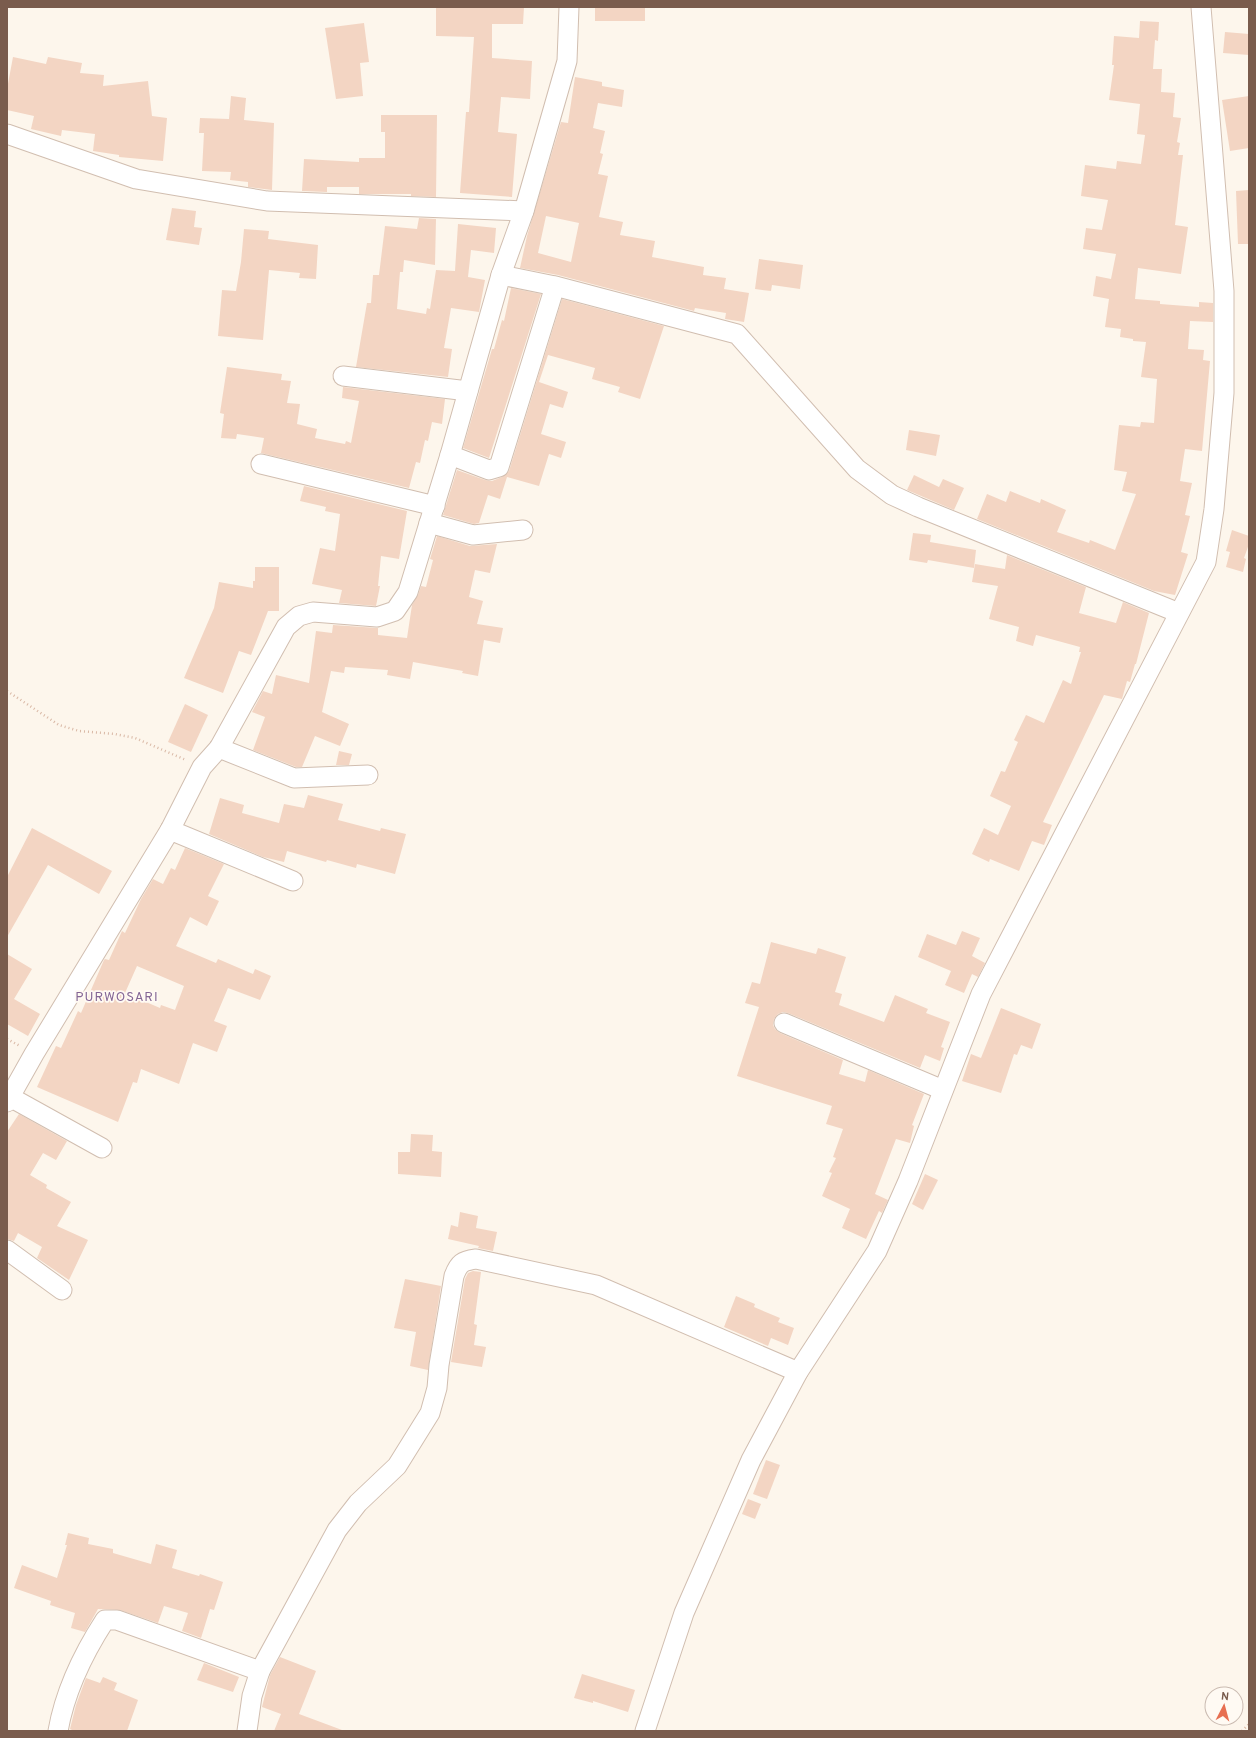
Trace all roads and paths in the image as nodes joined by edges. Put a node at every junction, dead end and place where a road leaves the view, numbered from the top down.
1 (570, 7) edge
2 (1201, 7) edge
3 (7, 134) edge
4 (524, 211) junction
5 (501, 275) junction
6 (555, 286) junction
7 (343, 376) dead end
8 (468, 391) junction
9 (450, 455) junction
10 (261, 464) dead end
11 (432, 515) junction
12 (523, 530) dead end
13 (1180, 613) junction
14 (7, 691) edge
15 (219, 748) junction
16 (202, 767) junction
17 (368, 775) dead end
18 (170, 830) junction
19 (293, 881) dead end
20 (784, 1023) dead end
21 (943, 1090) junction
22 (9, 1099) edge
23 (102, 1148) dead end
24 (7, 1250) edge
25 (62, 1290) dead end
26 (798, 1372) junction
27 (260, 1671) junction
28 (1249, 1724) edge
29 (58, 1731) edge
30 (247, 1731) edge
31 (645, 1731) edge
32 (1242, 1731) edge

1 - 4 street
2 - 13 street
3 - 4 street
4 - 5 street
5 - 6 street
5 - 8 street
6 - 9 street
6 - 13 street
7 - 8 street
8 - 9 street
9 - 11 street
10 - 11 street
11 - 12 street
11 - 15 street
13 - 21 street
14 - 16 path
15 - 16 street
15 - 17 street
16 - 18 street
18 - 19 street
18 - 22 street
20 - 21 street
21 - 26 street
22 - 23 street
24 - 25 street
26 - 27 street
26 - 31 street
27 - 29 street
27 - 30 street
28 - 32 path

